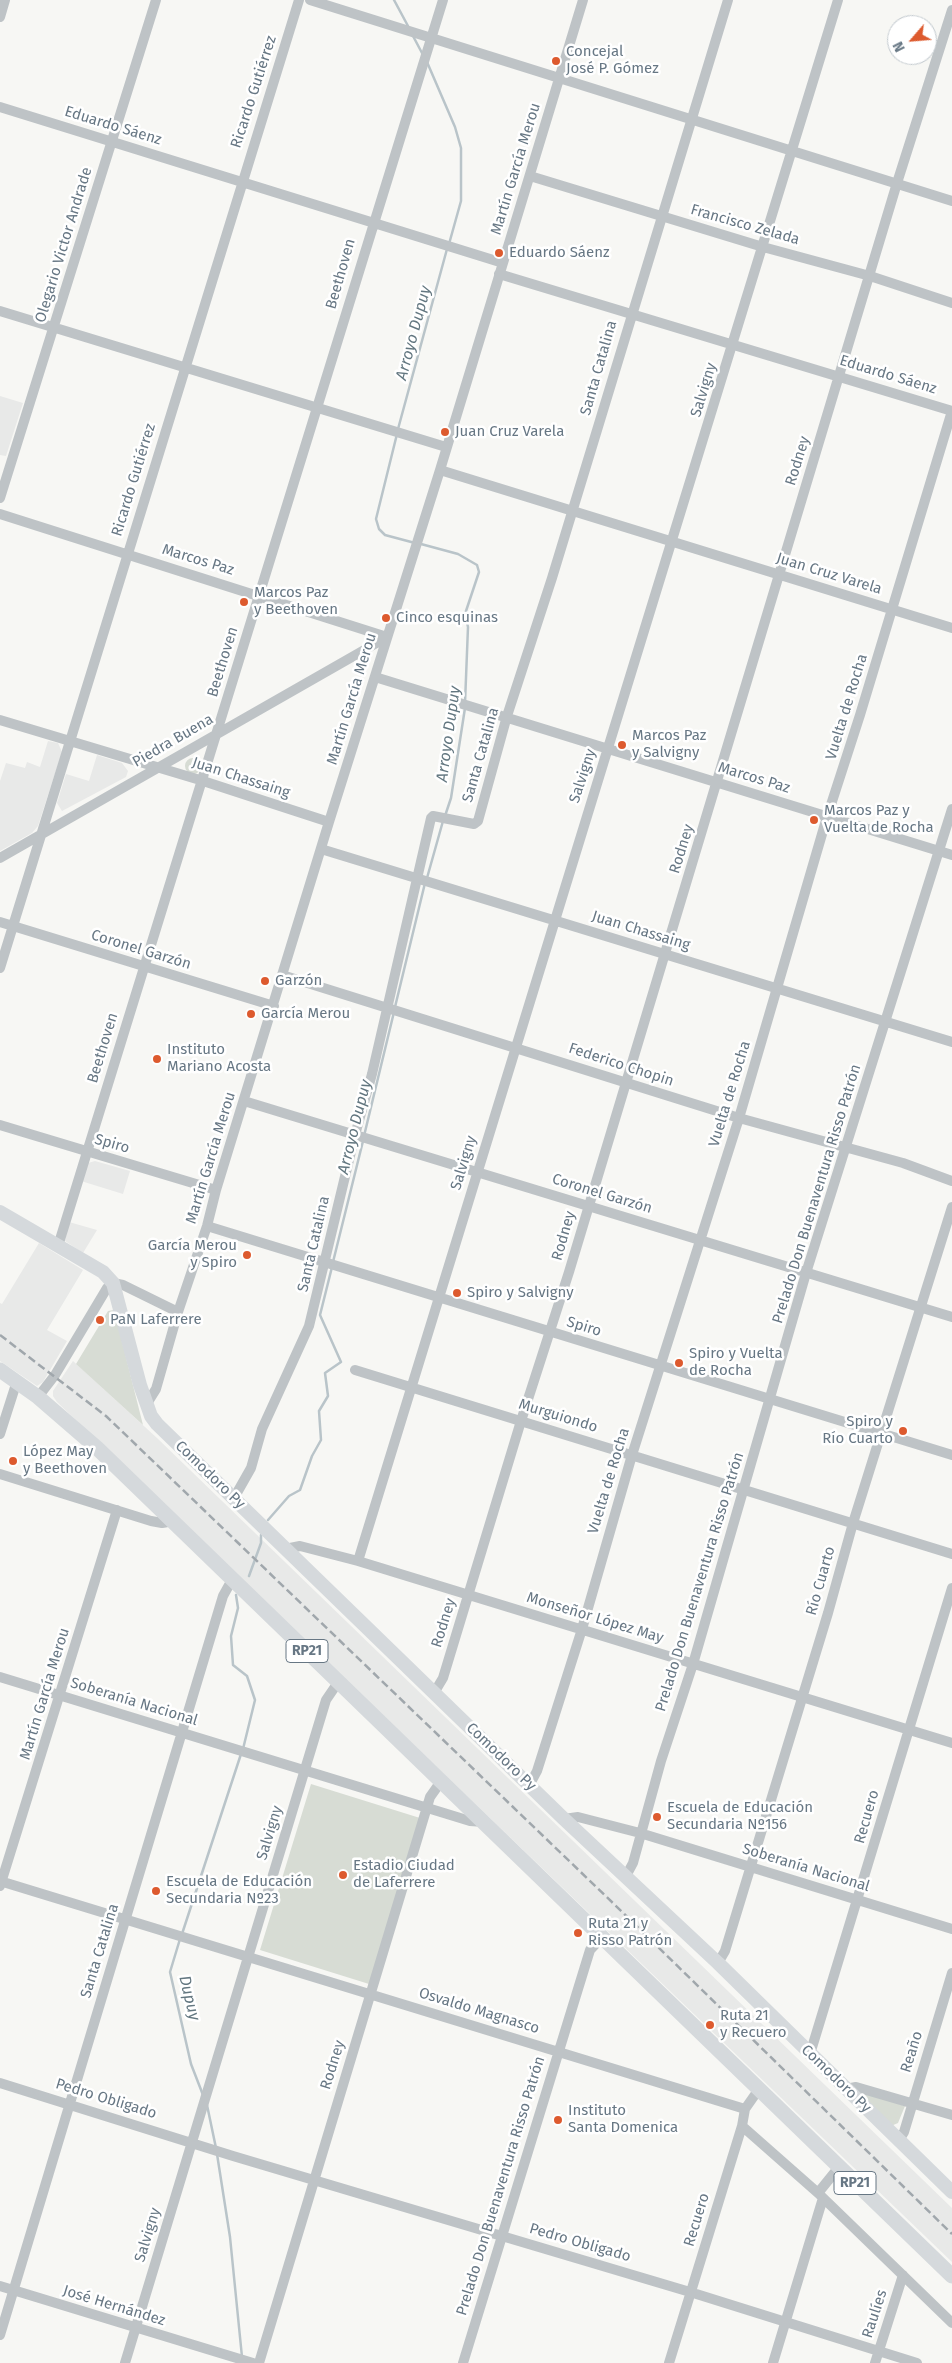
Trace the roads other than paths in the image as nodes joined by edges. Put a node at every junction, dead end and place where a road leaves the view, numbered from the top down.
1 (5, 0) edge
2 (156, 0) edge
3 (299, 0) edge
4 (310, 0) edge
5 (443, 0) edge
6 (583, 0) edge
7 (728, 0) edge
8 (838, 0) edge
9 (952, 10) edge
10 (0, 16) edge
11 (431, 39) junction
12 (559, 78) junction
13 (0, 107) edge
14 (690, 119) junction
15 (112, 141) junction
16 (793, 150) junction
17 (530, 176) junction
18 (241, 182) junction
19 (897, 183) junction
20 (952, 200) edge
21 (661, 217) junction
22 (373, 222) junction
23 (763, 247) junction
24 (503, 263) junction
25 (499, 274) junction
26 (870, 276) junction
27 (952, 303) edge
28 (0, 311) edge
29 (631, 313) junction
30 (54, 328) junction
31 (733, 345) junction
32 (185, 367) junction
33 (840, 376) junction
34 (318, 408) junction
35 (952, 411) edge
36 (446, 447) junction
37 (440, 470) junction
38 (0, 498) edge
39 (572, 510) junction
40 (0, 514) edge
41 (672, 542) junction
42 (127, 554) junction
43 (779, 575) junction
44 (259, 595) junction
45 (892, 609) junction
46 (952, 628) edge
47 (387, 637) junction
48 (375, 677) junction
49 (507, 716) junction
50 (0, 720) edge
51 (217, 733) junction
52 (70, 741) junction
53 (608, 748) junction
54 (157, 767) junction
55 (200, 780) junction
56 (717, 783) junction
57 (952, 809) edge
58 (827, 817) junction
59 (329, 822) junction
60 (40, 835) junction
61 (321, 849) junction
62 (939, 851) junction
63 (952, 855) edge
64 (0, 858) edge
65 (418, 881) junction
66 (554, 920) junction
67 (0, 922) edge
68 (13, 927) junction
69 (665, 955) junction
70 (143, 967) junction
71 (0, 968) edge
72 (282, 975) junction
73 (778, 989) junction
74 (274, 1006) junction
75 (388, 1008) junction
76 (885, 1022) junction
77 (952, 1042) edge
78 (517, 1047) junction
79 (626, 1083) junction
80 (244, 1101) junction
81 (739, 1118) junction
82 (0, 1125) edge
83 (356, 1135) junction
84 (845, 1148) junction
85 (86, 1152) junction
86 (476, 1172) junction
87 (952, 1181) edge
88 (216, 1190) junction
89 (588, 1205) junction
90 (952, 1207) edge
91 (0, 1212) edge
92 (207, 1226) junction
93 (700, 1240) junction
94 (58, 1246) junction
95 (326, 1263) junction
96 (806, 1273) junction
97 (113, 1283) junction
98 (439, 1299) junction
99 (920, 1307) junction
100 (178, 1312) junction
101 (952, 1317) edge
102 (549, 1332) junction
103 (661, 1367) junction
104 (0, 1370) edge
105 (355, 1370) dead end
106 (17, 1381) junction
107 (410, 1387) junction
108 (38, 1397) junction
109 (770, 1400) junction
110 (146, 1405) junction
111 (521, 1421) junction
112 (0, 1434) edge
113 (881, 1434) junction
114 (632, 1455) junction
115 (952, 1455) edge
116 (0, 1474) edge
117 (745, 1490) junction
118 (234, 1498) junction
119 (117, 1510) junction
120 (174, 1521) junction
121 (852, 1523) junction
122 (285, 1549) junction
123 (952, 1554) edge
124 (358, 1561) junction
125 (233, 1578) junction
126 (952, 1588) edge
127 (468, 1595) junction
128 (582, 1629) junction
129 (693, 1664) junction
130 (0, 1676) edge
131 (339, 1681) junction
132 (434, 1693) junction
133 (61, 1695) junction
134 (802, 1696) junction
135 (908, 1730) junction
136 (182, 1732) junction
137 (952, 1743) edge
138 (304, 1771) junction
139 (442, 1780) junction
140 (530, 1784) junction
141 (427, 1807) junction
142 (564, 1818) junction
143 (485, 1822) junction
144 (640, 1833) junction
145 (751, 1867) junction
146 (626, 1876) junction
147 (0, 1883) edge
148 (858, 1901) junction
149 (125, 1919) junction
150 (952, 1929) edge
151 (602, 1936) junction
152 (248, 1957) junction
153 (718, 1963) junction
154 (952, 1973) edge
155 (370, 1994) junction
156 (558, 2050) junction
157 (810, 2054) junction
158 (0, 2083) edge
159 (759, 2089) junction
160 (846, 2089) junction
161 (69, 2103) junction
162 (912, 2104) junction
163 (745, 2109) junction
164 (952, 2116) edge
165 (742, 2126) junction
166 (899, 2140) junction
167 (197, 2144) junction
168 (839, 2167) junction
169 (314, 2179) junction
170 (952, 2192) edge
171 (820, 2195) junction
172 (502, 2236) junction
173 (903, 2275) junction
174 (952, 2276) edge
175 (0, 2286) edge
176 (14, 2290) junction
177 (690, 2292) junction
178 (785, 2322) junction
179 (952, 2323) edge
180 (135, 2328) junction
181 (0, 2335) edge
182 (879, 2350) junction
183 (125, 2363) edge
184 (253, 2363) edge
185 (259, 2363) edge
186 (463, 2363) edge
187 (669, 2363) edge
188 (773, 2363) edge
189 (875, 2363) edge
190 (917, 2363) edge

1 - 10 street
2 - 15 street, Olegario Victor Andrade
3 - 18 street, Ricardo Gutiérrez
4 - 11 street
5 - 11 street, Beethoven
6 - 12 street, Martín García Merou
7 - 14 street, Santa Catalina
8 - 16 street, Salvigny
9 - 19 street, Rodney
11 - 12 street
11 - 22 street, Beethoven
12 - 14 street
12 - 17 street, Martín García Merou
13 - 15 street, Eduardo Sáenz
14 - 16 street
14 - 21 street, Santa Catalina
15 - 18 street, Eduardo Sáenz
15 - 30 street, Olegario Victor Andrade
16 - 19 street
16 - 23 street, Salvigny
17 - 21 street, Francisco Zelada
17 - 24 street, Martín García Merou
18 - 22 street, Eduardo Sáenz
18 - 32 street, Ricardo Gutiérrez
19 - 20 street
19 - 26 street, Rodney
21 - 23 street, Francisco Zelada
21 - 29 street, Santa Catalina
22 - 24 street, Eduardo Sáenz
22 - 34 street, Beethoven
23 - 26 street, Francisco Zelada
23 - 31 street, Salvigny
24 - 25 street, Martín García Merou
25 - 29 street, Eduardo Sáenz
25 - 36 street, Martín García Merou
26 - 27 street, Francisco Zelada
26 - 33 street, Rodney
28 - 30 street
29 - 31 street, Eduardo Sáenz
29 - 39 street, Santa Catalina
30 - 32 street
30 - 38 street, Olegario Victor Andrade
31 - 33 street, Eduardo Sáenz
31 - 41 street, Salvigny
32 - 34 street
32 - 42 street, Ricardo Gutiérrez
33 - 35 street, Eduardo Sáenz
33 - 43 street, Rodney
34 - 36 street
34 - 44 street, Beethoven
35 - 45 street, Vuelta de Rocha
36 - 37 street, Martín García Merou
37 - 39 street, Juan Cruz Varela
37 - 47 street, Martín García Merou
39 - 41 street, Juan Cruz Varela
39 - 49 street, Santa Catalina
40 - 42 street, Marcos Paz
41 - 43 street, Juan Cruz Varela
41 - 53 street, Salvigny
42 - 44 street, Marcos Paz
42 - 52 street, Ricardo Gutiérrez
43 - 45 street, Juan Cruz Varela
43 - 56 street, Rodney
44 - 47 street, Marcos Paz
44 - 51 street, Beethoven
45 - 46 street, Juan Cruz Varela
45 - 58 street, Vuelta de Rocha
47 - 48 street, Martín García Merou
47 - 51 street, Piedra Buena
48 - 49 street, Marcos Paz
48 - 59 street, Martín García Merou
49 - 53 street, Marcos Paz
49 - 65 street, Santa Catalina
50 - 52 street, Juan Chassaing
51 - 54 street, Piedra Buena
51 - 55 street, Beethoven
52 - 54 street, Juan Chassaing
52 - 60 street, Ricardo Gutiérrez
53 - 56 street, Marcos Paz
53 - 66 street, Salvigny
54 - 55 street, Juan Chassaing
54 - 60 street, Piedra Buena
55 - 59 street, Juan Chassaing
55 - 70 street, Beethoven
56 - 58 street, Marcos Paz
56 - 69 street, Rodney
57 - 62 street, Prelado Don Buenaventura Risso Patrón
58 - 62 street, Marcos Paz
58 - 73 street, Vuelta de Rocha
59 - 61 street, Martín García Merou
60 - 64 street, Piedra Buena
60 - 68 street, Ricardo Gutiérrez
61 - 65 street, Juan Chassaing
61 - 72 street, Martín García Merou
62 - 63 street, Marcos Paz
62 - 76 street, Prelado Don Buenaventura Risso Patrón
65 - 66 street, Juan Chassaing
65 - 75 street, Santa Catalina
66 - 69 street, Juan Chassaing
66 - 78 street, Salvigny
67 - 68 street, Coronel Garzón
68 - 70 street, Coronel Garzón
68 - 71 street, Ricardo Gutiérrez
69 - 73 street, Juan Chassaing
69 - 79 street, Rodney
70 - 74 street, Coronel Garzón
70 - 85 street, Beethoven
72 - 74 street, Martín García Merou
72 - 75 street, Federico Chopin
73 - 76 street, Juan Chassaing
73 - 81 street, Vuelta de Rocha
74 - 80 street, Martín García Merou
75 - 78 street, Federico Chopin
75 - 83 street, Santa Catalina
76 - 77 street, Juan Chassaing
76 - 84 street, Prelado Don Buenaventura Risso Patrón
78 - 79 street, Federico Chopin
78 - 86 street, Salvigny
79 - 81 street, Federico Chopin
79 - 89 street, Rodney
80 - 83 street, Coronel Garzón
80 - 88 street, Martín García Merou
81 - 84 street, Federico Chopin
81 - 93 street, Vuelta de Rocha
82 - 85 street, Spiro
83 - 86 street, Coronel Garzón
83 - 95 street, Santa Catalina
84 - 87 street, Federico Chopin
84 - 96 street, Prelado Don Buenaventura Risso Patrón
85 - 88 street, Spiro
85 - 94 street, Beethoven
86 - 89 street, Coronel Garzón
86 - 98 street, Salvigny
88 - 92 street, Martín García Merou
89 - 93 street, Coronel Garzón
89 - 102 street, Rodney
90 - 99 street, Río Cuarto
91 - 94 main road
92 - 95 street, Spiro
92 - 100 street, Martín García Merou
93 - 96 street, Coronel Garzón
93 - 103 street, Vuelta de Rocha
94 - 97 main road
95 - 98 street, Spiro
95 - 118 street, Santa Catalina
96 - 99 street, Coronel Garzón
96 - 109 street, Prelado Don Buenaventura Risso Patrón
97 - 100 street
97 - 108 street
97 - 110 main road, Comodoro Py
98 - 102 street, Spiro
98 - 107 street, Salvigny
99 - 101 street, Coronel Garzón
99 - 113 street, Río Cuarto
100 - 110 street, Martín García Merou
102 - 103 street, Spiro
102 - 111 street, Rodney
103 - 109 street, Spiro
103 - 114 street, Vuelta de Rocha
104 - 106 main road, RP21
105 - 107 street, Murguiondo
106 - 108 main road, RP21
106 - 112 street
107 - 111 street, Murguiondo
107 - 124 street, Salvigny
108 - 120 main road, RP21
109 - 113 street, Spiro
109 - 117 street, Prelado Don Buenaventura Risso Patrón
110 - 118 main road, Comodoro Py
111 - 114 street, Murguiondo
111 - 127 street, Rodney
113 - 115 street, Spiro
113 - 121 street, Río Cuarto
114 - 117 street, Murguiondo
114 - 128 street, Vuelta de Rocha
116 - 119 street
117 - 121 street, Murguiondo
117 - 129 street, Prelado Don Buenaventura Risso Patrón
118 - 122 main road, Comodoro Py
119 - 120 street
119 - 133 street, Martín García Merou
120 - 125 main road, RP21
121 - 123 street, Murguiondo
121 - 134 street, Río Cuarto
122 - 124 street, Monseñor López May
122 - 132 main road, Comodoro Py
124 - 127 street, Monseñor López May
125 - 131 main road, RP21
125 - 136 street, Santa Catalina
126 - 135 street, Recuero
127 - 128 street, Monseñor López May
127 - 132 street, Rodney
128 - 129 street, Monseñor López May
128 - 140 street, Vuelta de Rocha
129 - 134 street, Monseñor López May
129 - 144 street, Prelado Don Buenaventura Risso Patrón
130 - 133 street, Soberanía Nacional
131 - 138 street, Salvigny
131 - 139 main road, RP21
132 - 140 main road, Comodoro Py
133 - 136 street, Soberanía Nacional
133 - 147 street, Martín García Merou
134 - 135 street, Monseñor López May
134 - 145 street, Río Cuarto
135 - 137 street, Monseñor López May
135 - 148 street, Recuero
136 - 138 street, Soberanía Nacional
136 - 149 street, Santa Catalina
138 - 141 street
138 - 152 street, Salvigny
139 - 141 street, Rodney
139 - 143 main road, RP21
140 - 142 main road, Comodoro Py
141 - 143 street
141 - 155 street, Rodney
142 - 144 street, Soberanía Nacional
142 - 146 main road, Comodoro Py
143 - 151 main road, RP21
144 - 145 street, Soberanía Nacional
144 - 146 street, Prelado Don Buenaventura Risso Patrón
145 - 148 street, Soberanía Nacional
145 - 153 street, Río Cuarto
146 - 153 main road, Comodoro Py
147 - 149 street
148 - 150 street, Soberanía Nacional
148 - 157 street, Recuero
149 - 152 street, Osvaldo Magnasco
149 - 161 street, Santa Catalina
151 - 156 street, Prelado Don Buenaventura Risso Patrón
151 - 159 main road, RP21
152 - 155 street, Osvaldo Magnasco
152 - 167 street, Salvigny
153 - 157 main road, Comodoro Py
154 - 162 street, Reaño
155 - 156 street, Osvaldo Magnasco
155 - 169 street, Rodney
156 - 163 street, Osvaldo Magnasco
156 - 172 street, Prelado Don Buenaventura Risso Patrón
157 - 160 main road, Comodoro Py
158 - 161 street, Pedro Obligado
159 - 163 street, Recuero
159 - 168 main road, RP21
160 - 162 street
160 - 166 main road, Comodoro Py
161 - 167 street, Pedro Obligado
161 - 176 street, Santa Catalina
162 - 164 street
162 - 166 street, Reaño
163 - 165 street, Recuero
165 - 171 street
165 - 177 street, Recuero
166 - 170 main road, Comodoro Py
167 - 169 street, Pedro Obligado
167 - 180 street, Salvigny
168 - 171 street
168 - 174 main road, RP21
169 - 172 street, Pedro Obligado
169 - 185 street, Rodney
171 - 173 street
171 - 178 street
172 - 177 street, Pedro Obligado
172 - 186 street, Prelado Don Buenaventura Risso Patrón
173 - 179 street
173 - 182 street, Raulíes
175 - 176 street, José Hernández
176 - 180 street, José Hernández
176 - 181 street, Santa Catalina
177 - 178 street, Pedro Obligado
177 - 187 street, Recuero
178 - 182 street, Pedro Obligado
178 - 188 street
180 - 183 street, Salvigny
180 - 184 street, José Hernández
182 - 189 street, Raulíes
182 - 190 street, Pedro Obligado

